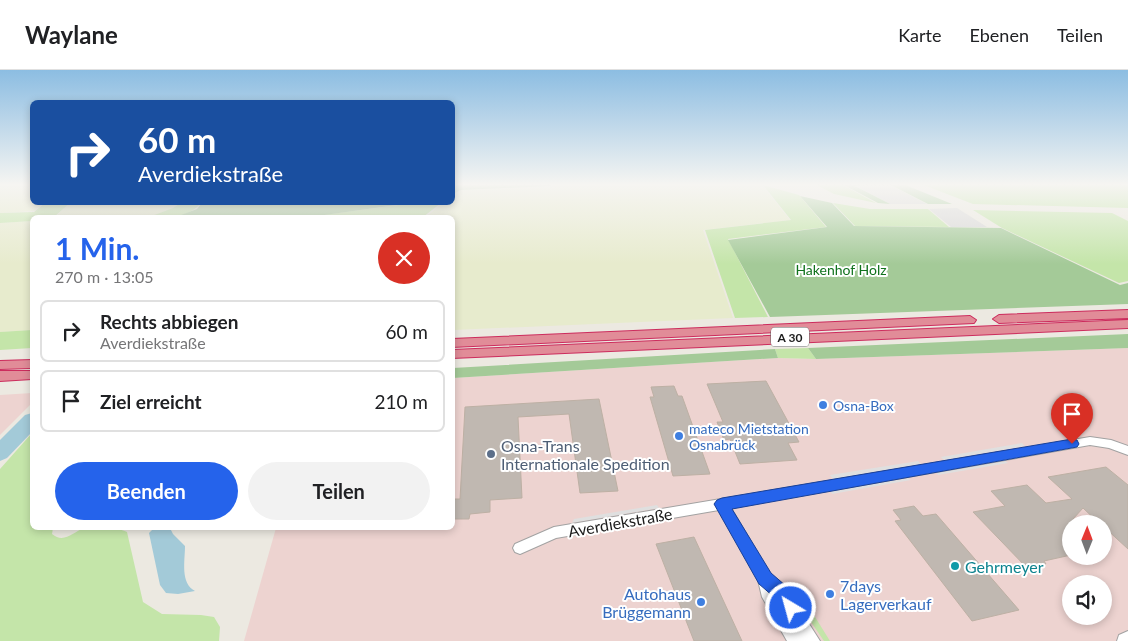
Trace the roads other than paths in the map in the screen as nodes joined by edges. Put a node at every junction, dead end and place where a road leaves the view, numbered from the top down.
1 (1128, 314) edge
2 (1128, 324) edge
3 (455, 343) edge
4 (455, 354) edge
5 (30, 364) edge
6 (0, 365) edge
7 (30, 375) edge
8 (0, 376) edge
9 (1128, 450) edge
10 (722, 504) junction
11 (520, 548) dead end
12 (765, 579) junction
13 (1128, 639) edge
14 (796, 641) edge
15 (812, 641) edge
16 (1124, 641) edge

1 - 3 highway, A 30
2 - 4 highway, A 30
5 - 6 highway
7 - 8 highway
9 - 10 street, Averdiekstraße
10 - 11 street, Averdiekstraße
10 - 12 street
12 - 14 street
12 - 15 street
13 - 16 street

